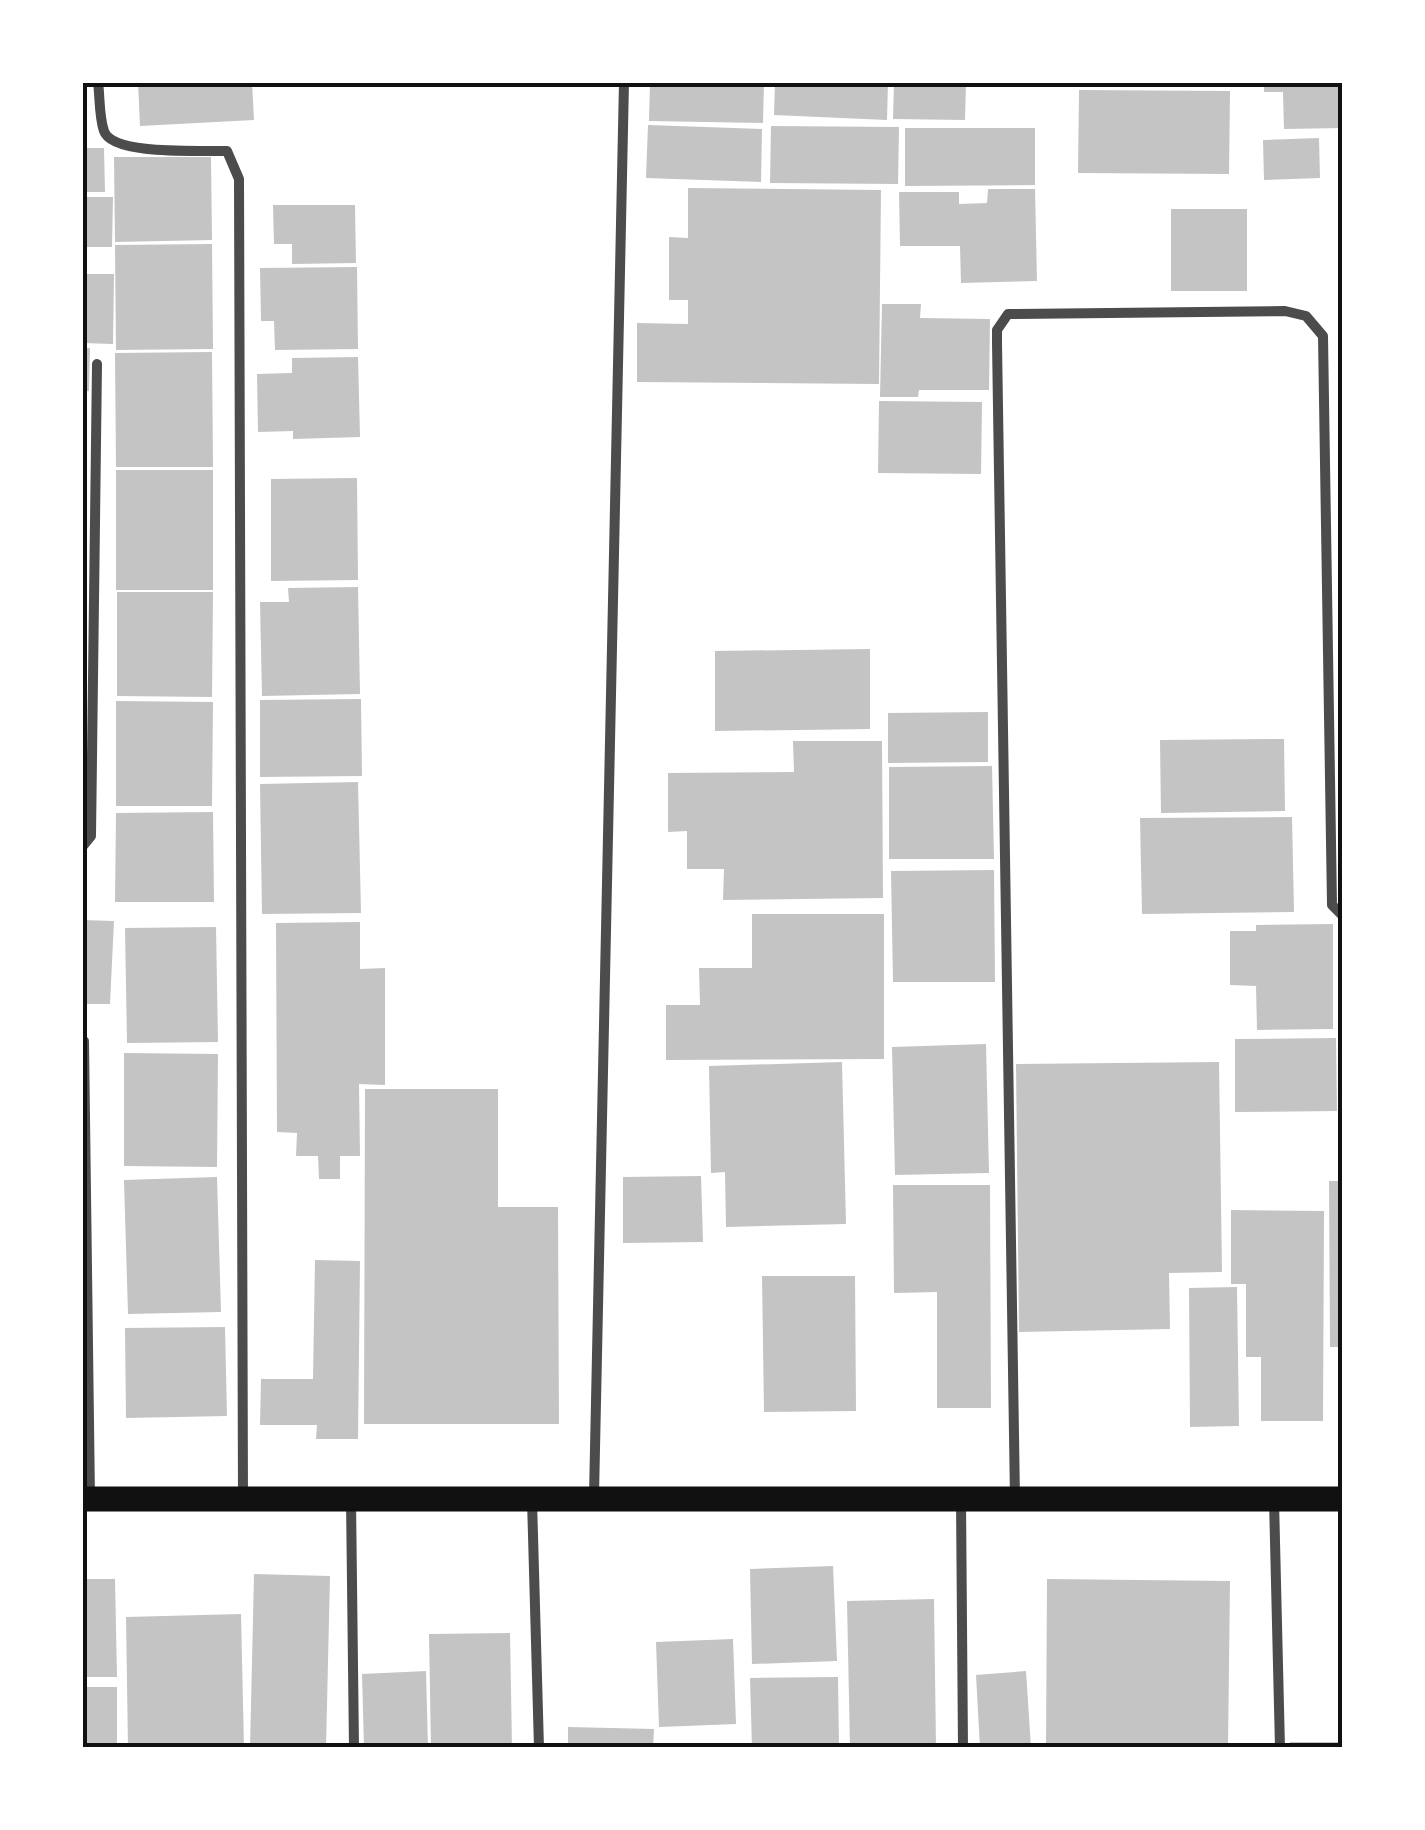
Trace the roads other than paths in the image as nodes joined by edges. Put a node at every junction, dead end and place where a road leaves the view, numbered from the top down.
1 (98, 82) edge
2 (624, 82) edge
3 (98, 364) dead end
4 (82, 847) edge
5 (1342, 914) edge
6 (84, 1041) edge
7 (86, 1499) edge
8 (243, 1499) junction
9 (351, 1499) junction
10 (532, 1499) junction
11 (594, 1499) junction
12 (961, 1499) junction
13 (1015, 1499) junction
14 (1274, 1499) junction
15 (1342, 1499) edge
16 (354, 1748) edge
17 (539, 1748) edge
18 (963, 1748) edge
19 (1280, 1748) edge

1 - 8 street
2 - 11 street
3 - 4 street
5 - 13 street
6 - 7 street
7 - 8 main road
8 - 9 main road
9 - 10 main road
9 - 16 street
10 - 11 main road
10 - 17 street
11 - 12 main road
12 - 13 main road
12 - 18 street
13 - 14 main road
14 - 15 main road
14 - 19 street

